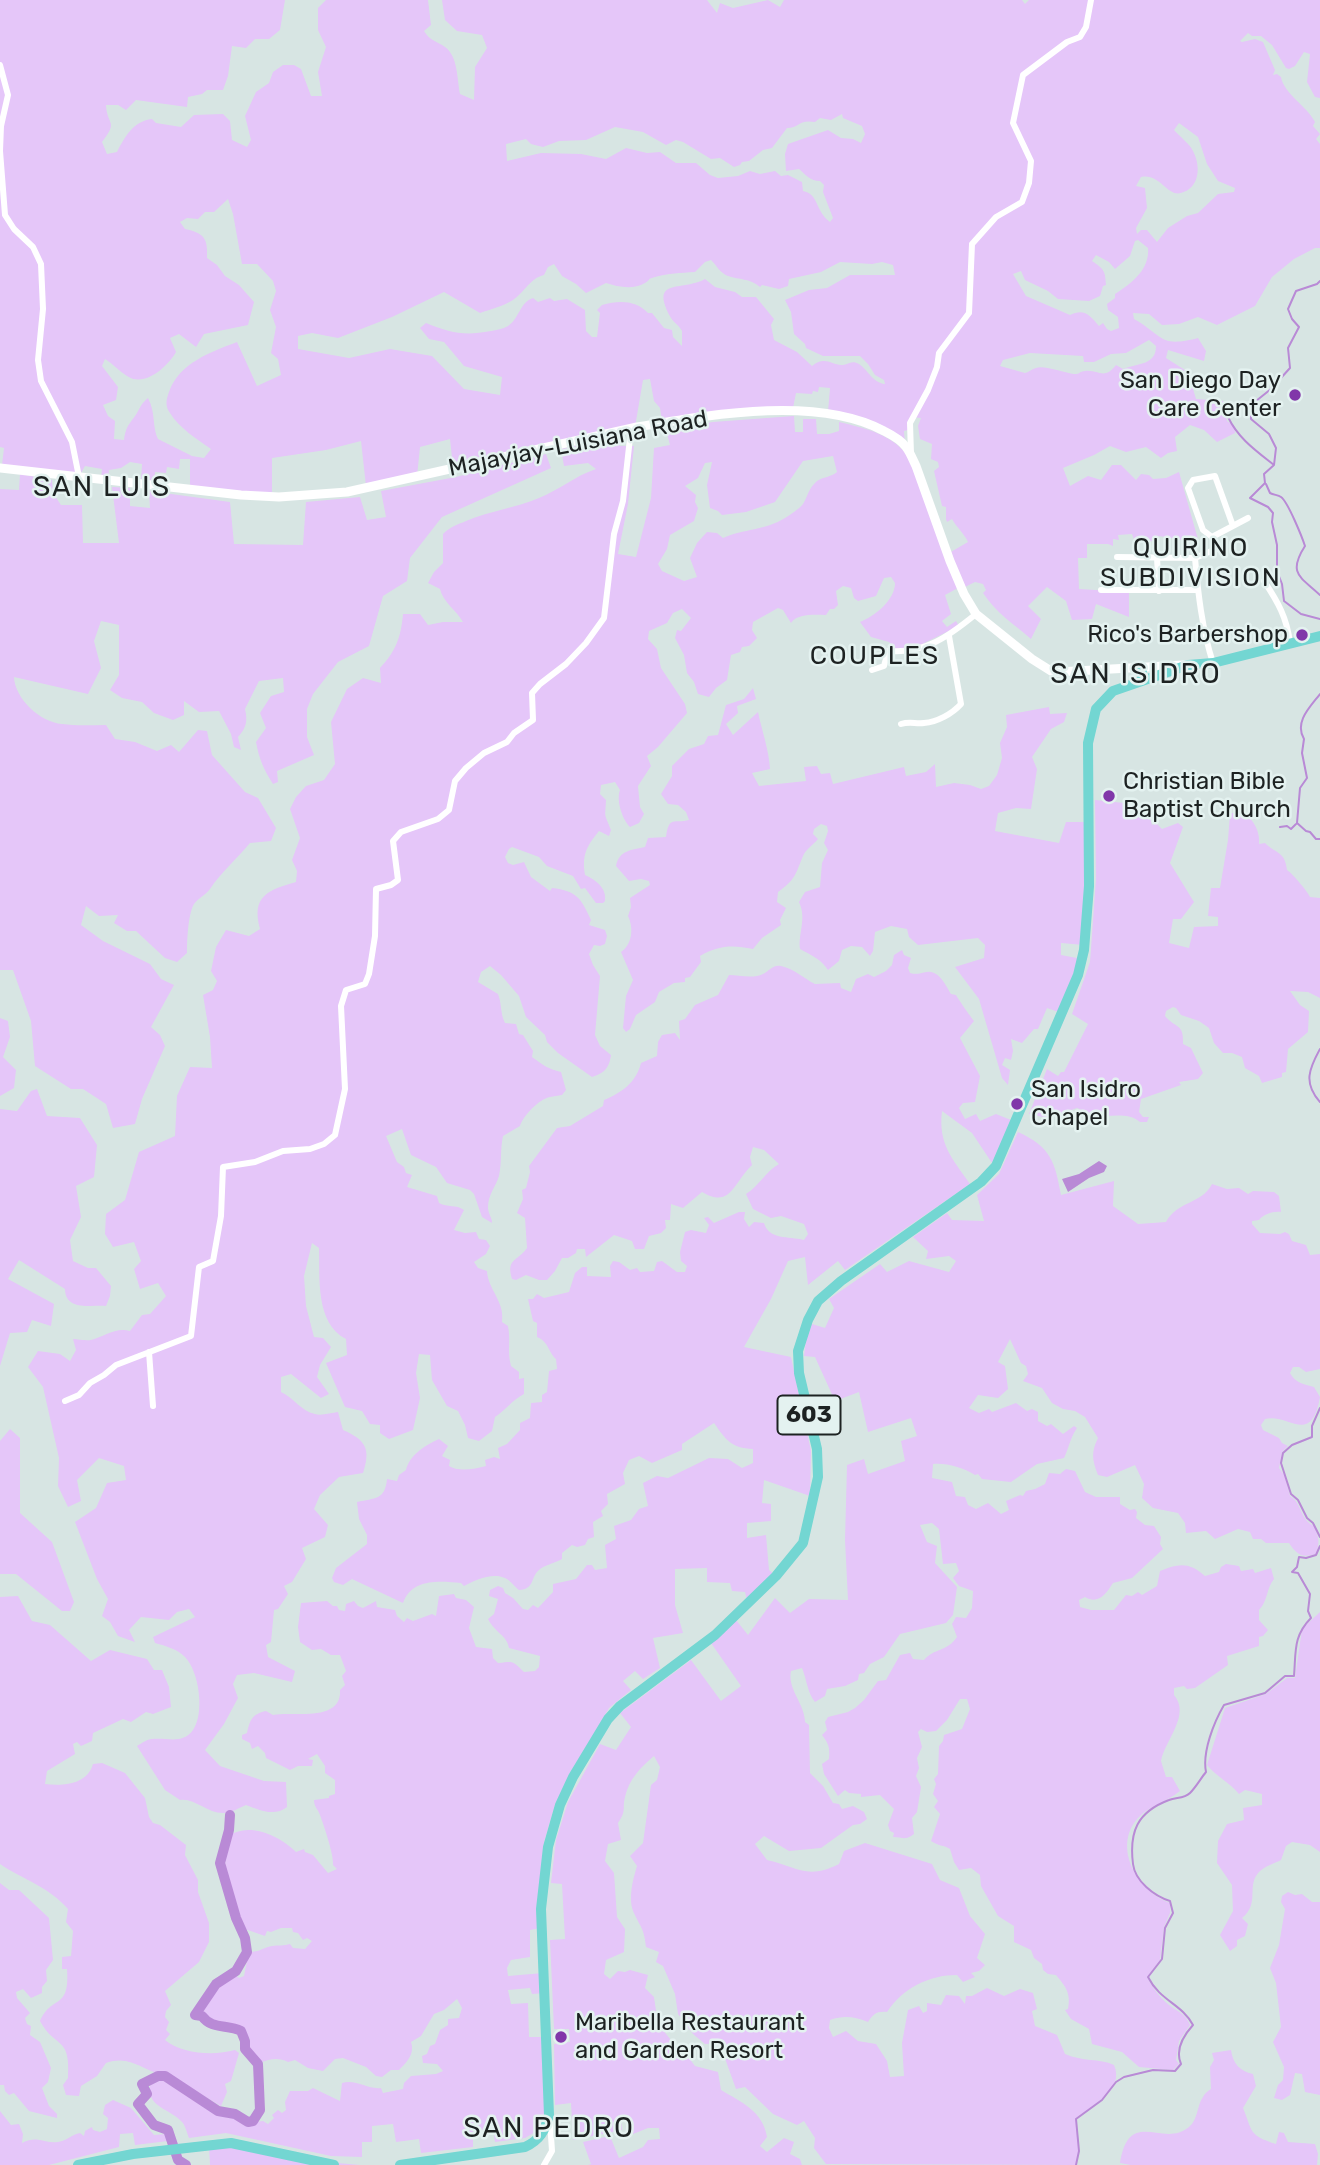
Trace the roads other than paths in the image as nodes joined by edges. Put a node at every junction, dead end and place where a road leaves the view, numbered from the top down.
1 (1091, 0) edge
2 (0, 65) edge
3 (631, 429) junction
4 (911, 456) junction
5 (0, 468) edge
6 (79, 477) junction
7 (1248, 518) dead end
8 (1233, 526) junction
9 (1212, 537) junction
10 (1117, 557) dead end
11 (1157, 558) junction
12 (1195, 558) junction
13 (1264, 581) dead end
14 (1101, 590) dead end
15 (1197, 590) junction
16 (1159, 591) junction
17 (976, 614) junction
18 (949, 636) junction
19 (1320, 636) edge
20 (1290, 643) junction
21 (1213, 663) junction
22 (1188, 665) junction
23 (1141, 666) junction
24 (872, 670) dead end
25 (1143, 680) junction
26 (901, 724) dead end
27 (149, 1352) junction
28 (65, 1401) dead end
29 (153, 1406) dead end
30 (549, 2115) junction
31 (78, 2165) edge
32 (334, 2165) edge
33 (400, 2165) edge
34 (544, 2165) edge

1 - 4 street
2 - 6 street
3 - 4 street, Majayjay-Luisiana Road
3 - 6 street, Majayjay-Luisiana Road
3 - 27 street
4 - 17 street, Majayjay-Luisiana Road
5 - 6 street, Majayjay-Luisiana Road
7 - 8 street
8 - 9 street
8 - 9 street
9 - 12 street
10 - 11 street
11 - 12 street
11 - 16 street
12 - 15 street
13 - 20 street
14 - 16 street
15 - 16 street
15 - 21 street
17 - 18 street
17 - 23 street, Majayjay-Luisiana Road
18 - 24 street
18 - 26 street
19 - 20 main road, 603
20 - 21 main road, 603
21 - 22 main road, 603
22 - 23 street, Majayjay-Luisiana Road
22 - 25 main road, 603
23 - 25 main road
25 - 30 main road, 603
27 - 28 street
27 - 29 street
30 - 33 main road
30 - 34 street
31 - 32 main road

